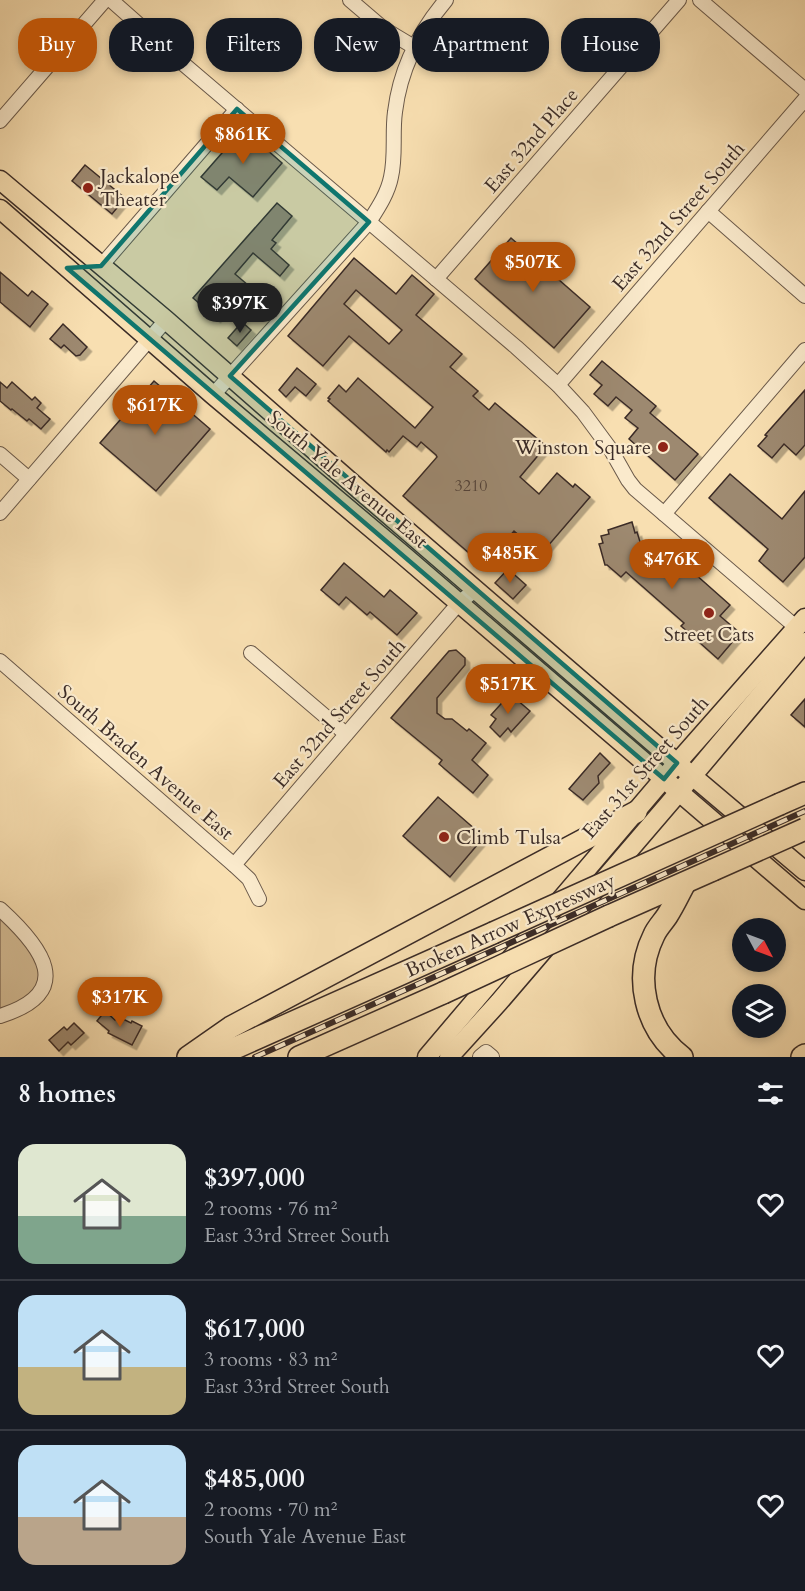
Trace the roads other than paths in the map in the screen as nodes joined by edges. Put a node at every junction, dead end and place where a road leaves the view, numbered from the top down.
1 (105, 0) edge
2 (111, 0) edge
3 (350, 0) edge
4 (447, 0) edge
5 (679, 0) edge
6 (700, 0) edge
7 (433, 18) edge
8 (412, 46) edge
9 (412, 53) edge
10 (805, 90) edge
11 (805, 99) edge
12 (237, 109) junction
13 (0, 121) edge
14 (0, 180) edge
15 (0, 209) edge
16 (708, 211) junction
17 (369, 222) junction
18 (101, 266) junction
19 (67, 268) junction
20 (436, 279) junction
21 (805, 296) edge
22 (166, 320) junction
23 (149, 340) junction
24 (805, 350) edge
25 (230, 376) junction
26 (558, 385) junction
27 (213, 395) junction
28 (0, 454) edge
29 (29, 479) junction
30 (0, 513) edge
31 (664, 514) junction
32 (476, 589) junction
33 (459, 603) junction
34 (802, 629) edge
35 (251, 653) dead end
36 (0, 661) edge
37 (346, 734) junction
38 (677, 763) junction
39 (693, 776) junction
40 (664, 779) junction
41 (679, 792) junction
42 (805, 793) edge
43 (636, 812) junction
44 (805, 829) edge
45 (234, 865) junction
46 (805, 871) edge
47 (686, 883) junction
48 (259, 899) dead end
49 (805, 900) edge
50 (0, 909) edge
51 (0, 1016) edge
52 (188, 1057) edge
53 (215, 1057) edge
54 (299, 1057) edge
55 (427, 1057) edge
56 (448, 1057) edge
57 (682, 1057) edge

1 - 13 street
2 - 12 street
3 - 8 street
4 - 7 street
5 - 20 street, East 32nd Place
6 - 10 street
9 - 17 street
11 - 16 street, East 32nd Street South
12 - 17 street
12 - 18 street
14 - 18 main road, South Yale Avenue East
15 - 19 main road, South Yale Avenue East
16 - 21 street
16 - 26 street, East 32nd Street South
17 - 20 street
17 - 25 street
18 - 19 main road
18 - 22 main road, South Yale Avenue East
19 - 23 main road, South Yale Avenue East
20 - 26 street
22 - 23 street
22 - 25 main road, South Yale Avenue East
23 - 27 main road, South Yale Avenue East
23 - 29 street
24 - 31 street
25 - 27 street
25 - 32 main road, South Yale Avenue East
26 - 31 street
27 - 33 main road, South Yale Avenue East
28 - 29 street
29 - 30 street
31 - 34 street
32 - 33 street, East 32nd Street South
32 - 38 main road, South Yale Avenue East
33 - 37 street, East 32nd Street South
33 - 40 main road, South Yale Avenue East
34 - 38 main road, East 31st Street South
34 - 39 main road, East 31st Street South
35 - 37 street
36 - 45 street, South Braden Avenue East
37 - 45 street, East 32nd Street South
38 - 39 main road, South Yale Avenue East
38 - 40 main road, East 31st Street South
39 - 41 main road, East 31st Street South
39 - 46 main road, South Yale Avenue East
40 - 41 main road, South Yale Avenue East
40 - 43 main road, East 31st Street South
41 - 49 main road, South Yale Avenue East
41 - 56 main road, East 31st Street South
42 - 53 highway, Broken Arrow Expressway, bridge
43 - 52 highway
43 - 55 main road, East 31st Street South
44 - 47 highway, Broken Arrow Expressway, bridge
45 - 48 street, South Braden Avenue East
47 - 54 highway, Broken Arrow Expressway, bridge
47 - 57 highway
50 - 51 street

